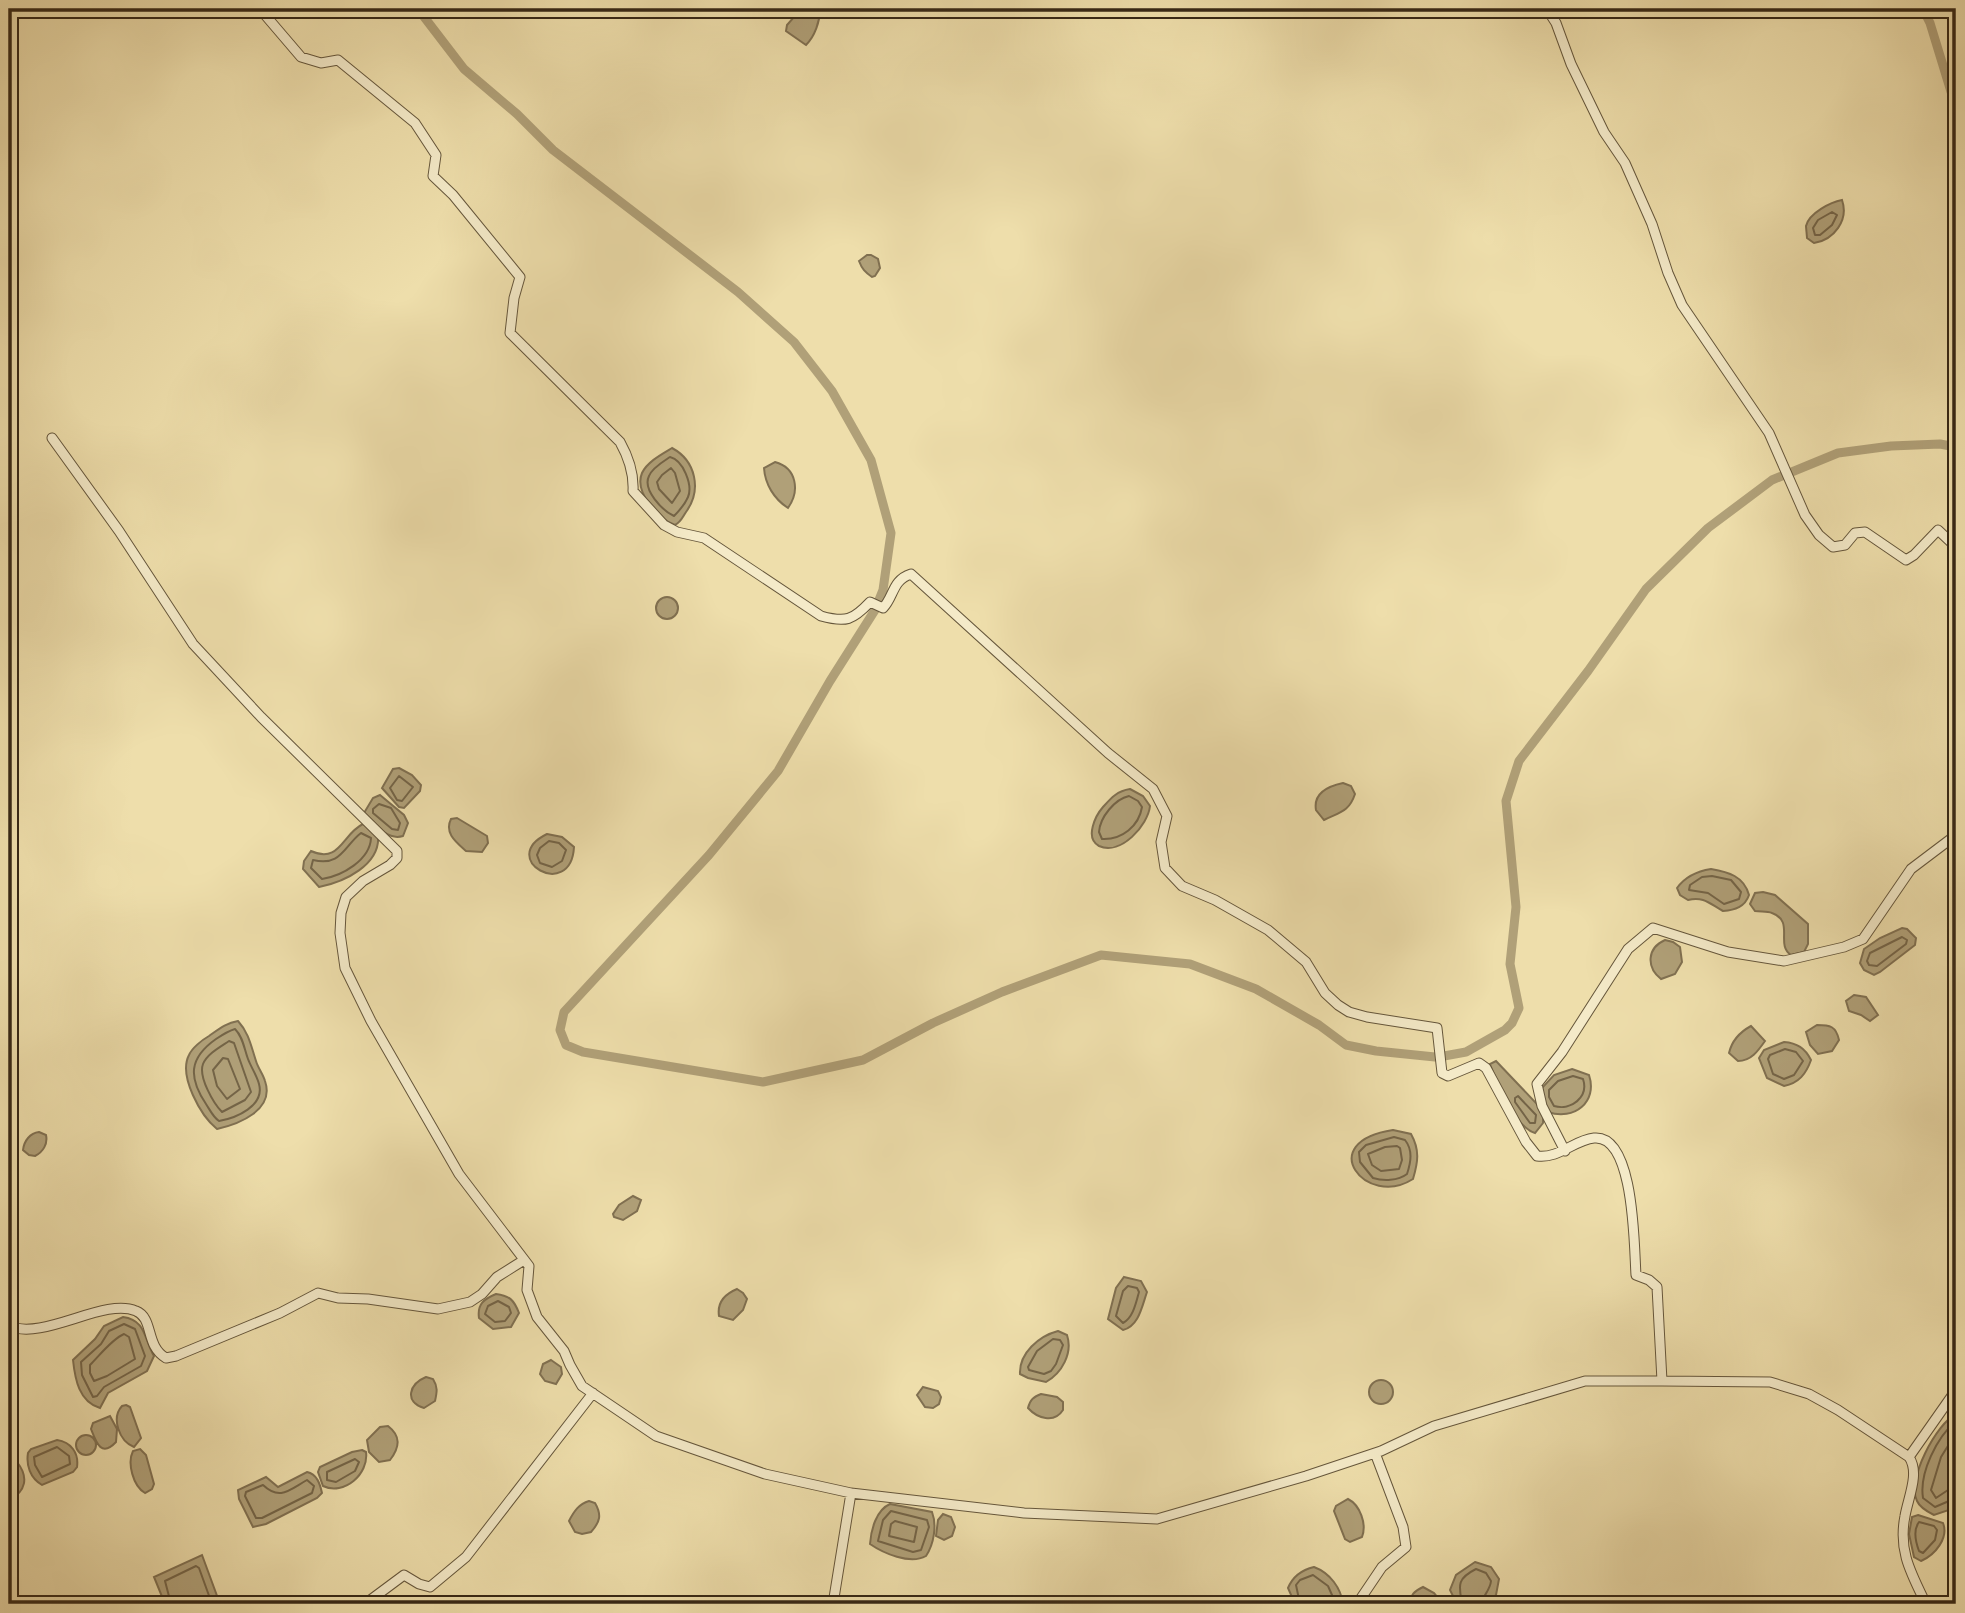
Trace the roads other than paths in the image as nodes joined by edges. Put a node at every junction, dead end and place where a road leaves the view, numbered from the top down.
1 (260, 9) edge
2 (1547, 9) edge
3 (52, 438) dead end
4 (1956, 547) edge
5 (1956, 835) edge
6 (1565, 1151) junction
7 (524, 1259) junction
8 (9, 1326) edge
9 (1662, 1381) junction
10 (1956, 1391) edge
11 (593, 1393) junction
12 (1375, 1453) junction
13 (1909, 1457) junction
14 (851, 1493) junction
15 (361, 1604) edge
16 (833, 1604) edge
17 (1357, 1604) edge
18 (1926, 1604) edge

1 - 6 street
2 - 4 street
3 - 7 street
5 - 6 street
6 - 9 street
7 - 8 street
7 - 11 street
9 - 12 street
9 - 13 street
10 - 13 street
11 - 14 street
11 - 15 street
12 - 14 street
12 - 17 street
13 - 18 street
14 - 16 street

